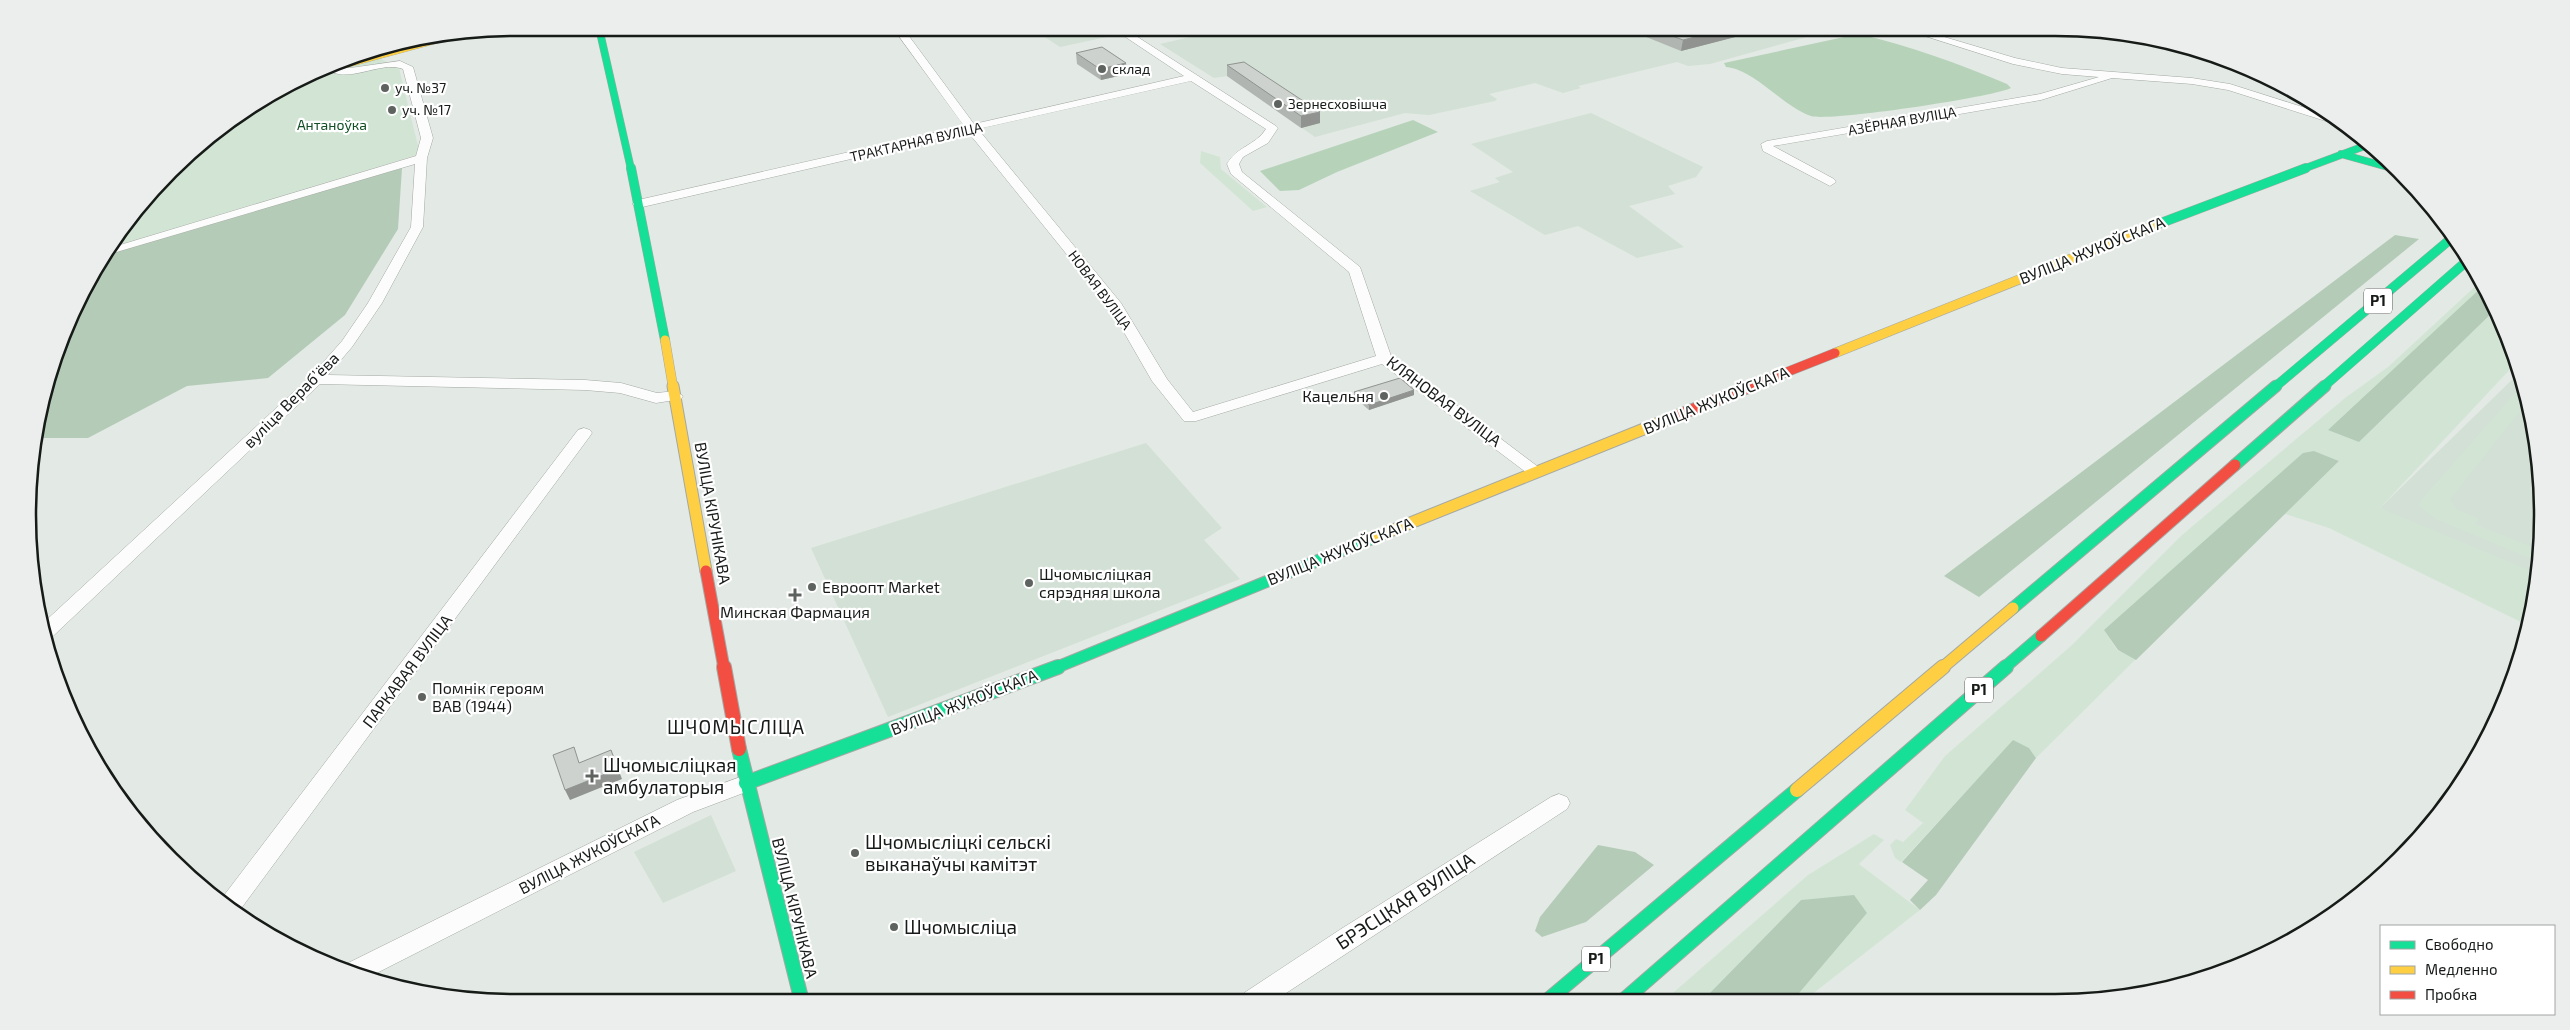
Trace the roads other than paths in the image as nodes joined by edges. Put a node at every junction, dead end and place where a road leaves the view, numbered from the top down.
1 (601, 36) edge
2 (904, 36) edge
3 (1130, 36) edge
4 (1931, 36) edge
5 (337, 71) edge
6 (2107, 75) junction
7 (1193, 77) junction
8 (2318, 115) edge
9 (972, 129) junction
10 (2361, 147) edge
11 (2341, 154) junction
12 (421, 158) junction
13 (2383, 166) edge
14 (1830, 182) dead end
15 (638, 204) junction
16 (2448, 242) edge
17 (116, 250) edge
18 (2463, 265) edge
19 (2468, 273) edge
20 (2450, 276) junction
21 (1384, 358) junction
22 (316, 379) junction
23 (675, 396) junction
24 (584, 433) dead end
25 (1537, 472) junction
26 (50, 627) edge
27 (746, 783) junction
28 (1559, 804) dead end
29 (233, 901) edge
30 (362, 968) edge
31 (800, 994) edge
32 (1262, 994) edge
33 (1555, 994) edge
34 (1631, 994) edge

1 - 15 main road, ВУЛІЦА КІРУНІКАВА
2 - 9 street, НОВАЯ ВУЛІЦА
3 - 7 street
4 - 6 street
5 - 12 street, вуліца Верабʼёва
6 - 8 street
6 - 14 street, АЗЁРНАЯ ВУЛІЦА
7 - 9 street, ТРАКТАРНАЯ ВУЛІЦА
7 - 21 street, КЛЯНОВАЯ ВУЛІЦА
9 - 15 street, ТРАКТАРНАЯ ВУЛІЦА
9 - 21 street, НОВАЯ ВУЛІЦА
10 - 11 main road, ВУЛІЦА ЖУКОЎСКАГА
11 - 13 main road
11 - 25 main road, ВУЛІЦА ЖУКОЎСКАГА
12 - 17 street
12 - 22 street, вуліца Верабʼёва
15 - 23 main road, ВУЛІЦА КІРУНІКАВА
16 - 33 main road, Р1
18 - 20 main road, Р1
19 - 20 main road
20 - 34 main road, Р1
21 - 25 street, КЛЯНОВАЯ ВУЛІЦА
22 - 23 street
22 - 26 street, вуліца Верабʼёва
23 - 27 main road, ВУЛІЦА КІРУНІКАВА
24 - 29 street, ПАРКАВАЯ ВУЛІЦА
25 - 27 main road, ВУЛІЦА ЖУКОЎСКАГА
27 - 30 street, ВУЛІЦА ЖУКОЎСКАГА
27 - 31 main road, ВУЛІЦА КІРУНІКАВА
28 - 32 street, БРЭСЦКАЯ ВУЛІЦА

